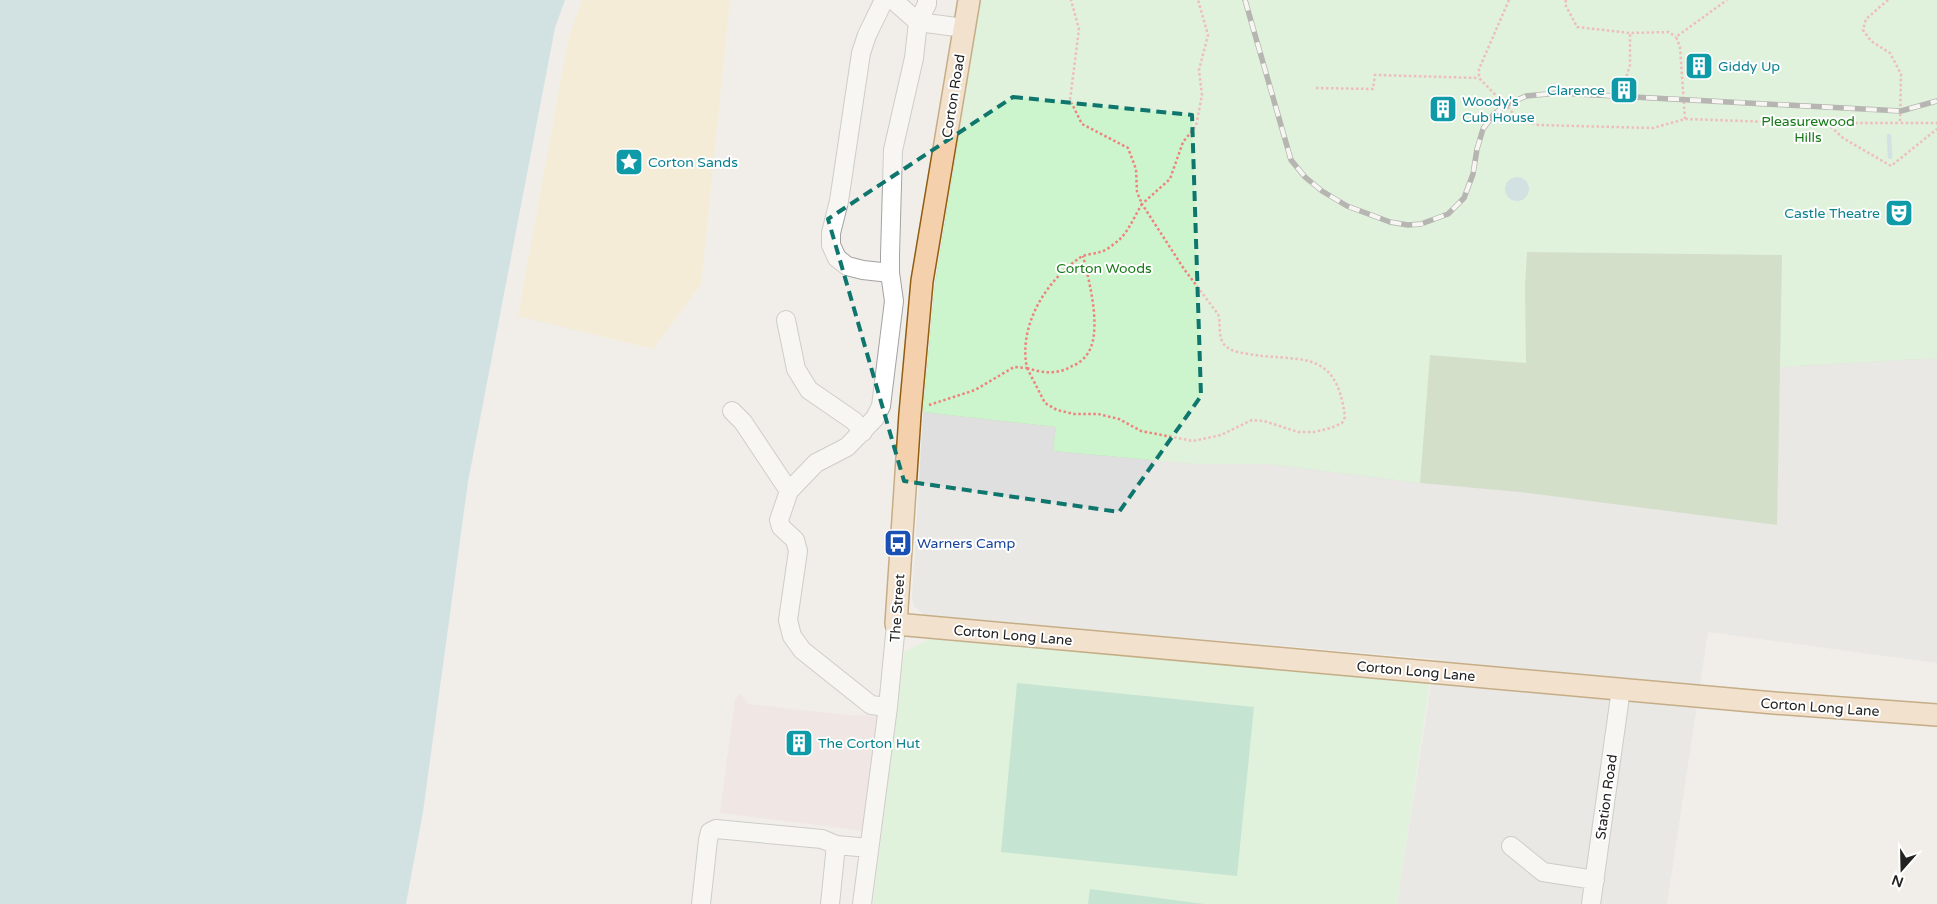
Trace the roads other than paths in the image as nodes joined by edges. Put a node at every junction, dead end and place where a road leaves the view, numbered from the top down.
1 (884, 0) edge
2 (893, 0) edge
3 (927, 0) edge
4 (969, 0) edge
5 (918, 22) junction
6 (964, 28) junction
7 (937, 192) joint
8 (890, 274) junction
9 (786, 320) dead end
10 (732, 411) dead end
11 (864, 432) junction
12 (789, 491) junction
13 (896, 624) junction
14 (1621, 689) junction
15 (888, 707) junction
16 (1937, 716) edge
17 (836, 845) junction
18 (1511, 846) dead end
19 (869, 848) junction
20 (1594, 880) junction
21 (701, 904) edge
22 (830, 904) edge
23 (862, 904) edge
24 (1591, 904) edge

1 - 8 street
2 - 5 street
3 - 5 street
4 - 6 main road, Corton Road
5 - 6 street
5 - 8 street
6 - 7 main road, Corton Road
7 - 13 main road, The Street
8 - 11 street
9 - 11 street
10 - 12 street
11 - 12 street
12 - 15 street
13 - 14 main road, Corton Long Lane
13 - 15 street, The Street
14 - 16 main road, Corton Long Lane
14 - 20 street, Station Road
15 - 19 street, The Street
17 - 19 street
17 - 21 street
17 - 22 street
18 - 20 street
19 - 23 street, The Street
20 - 24 street, Station Road

